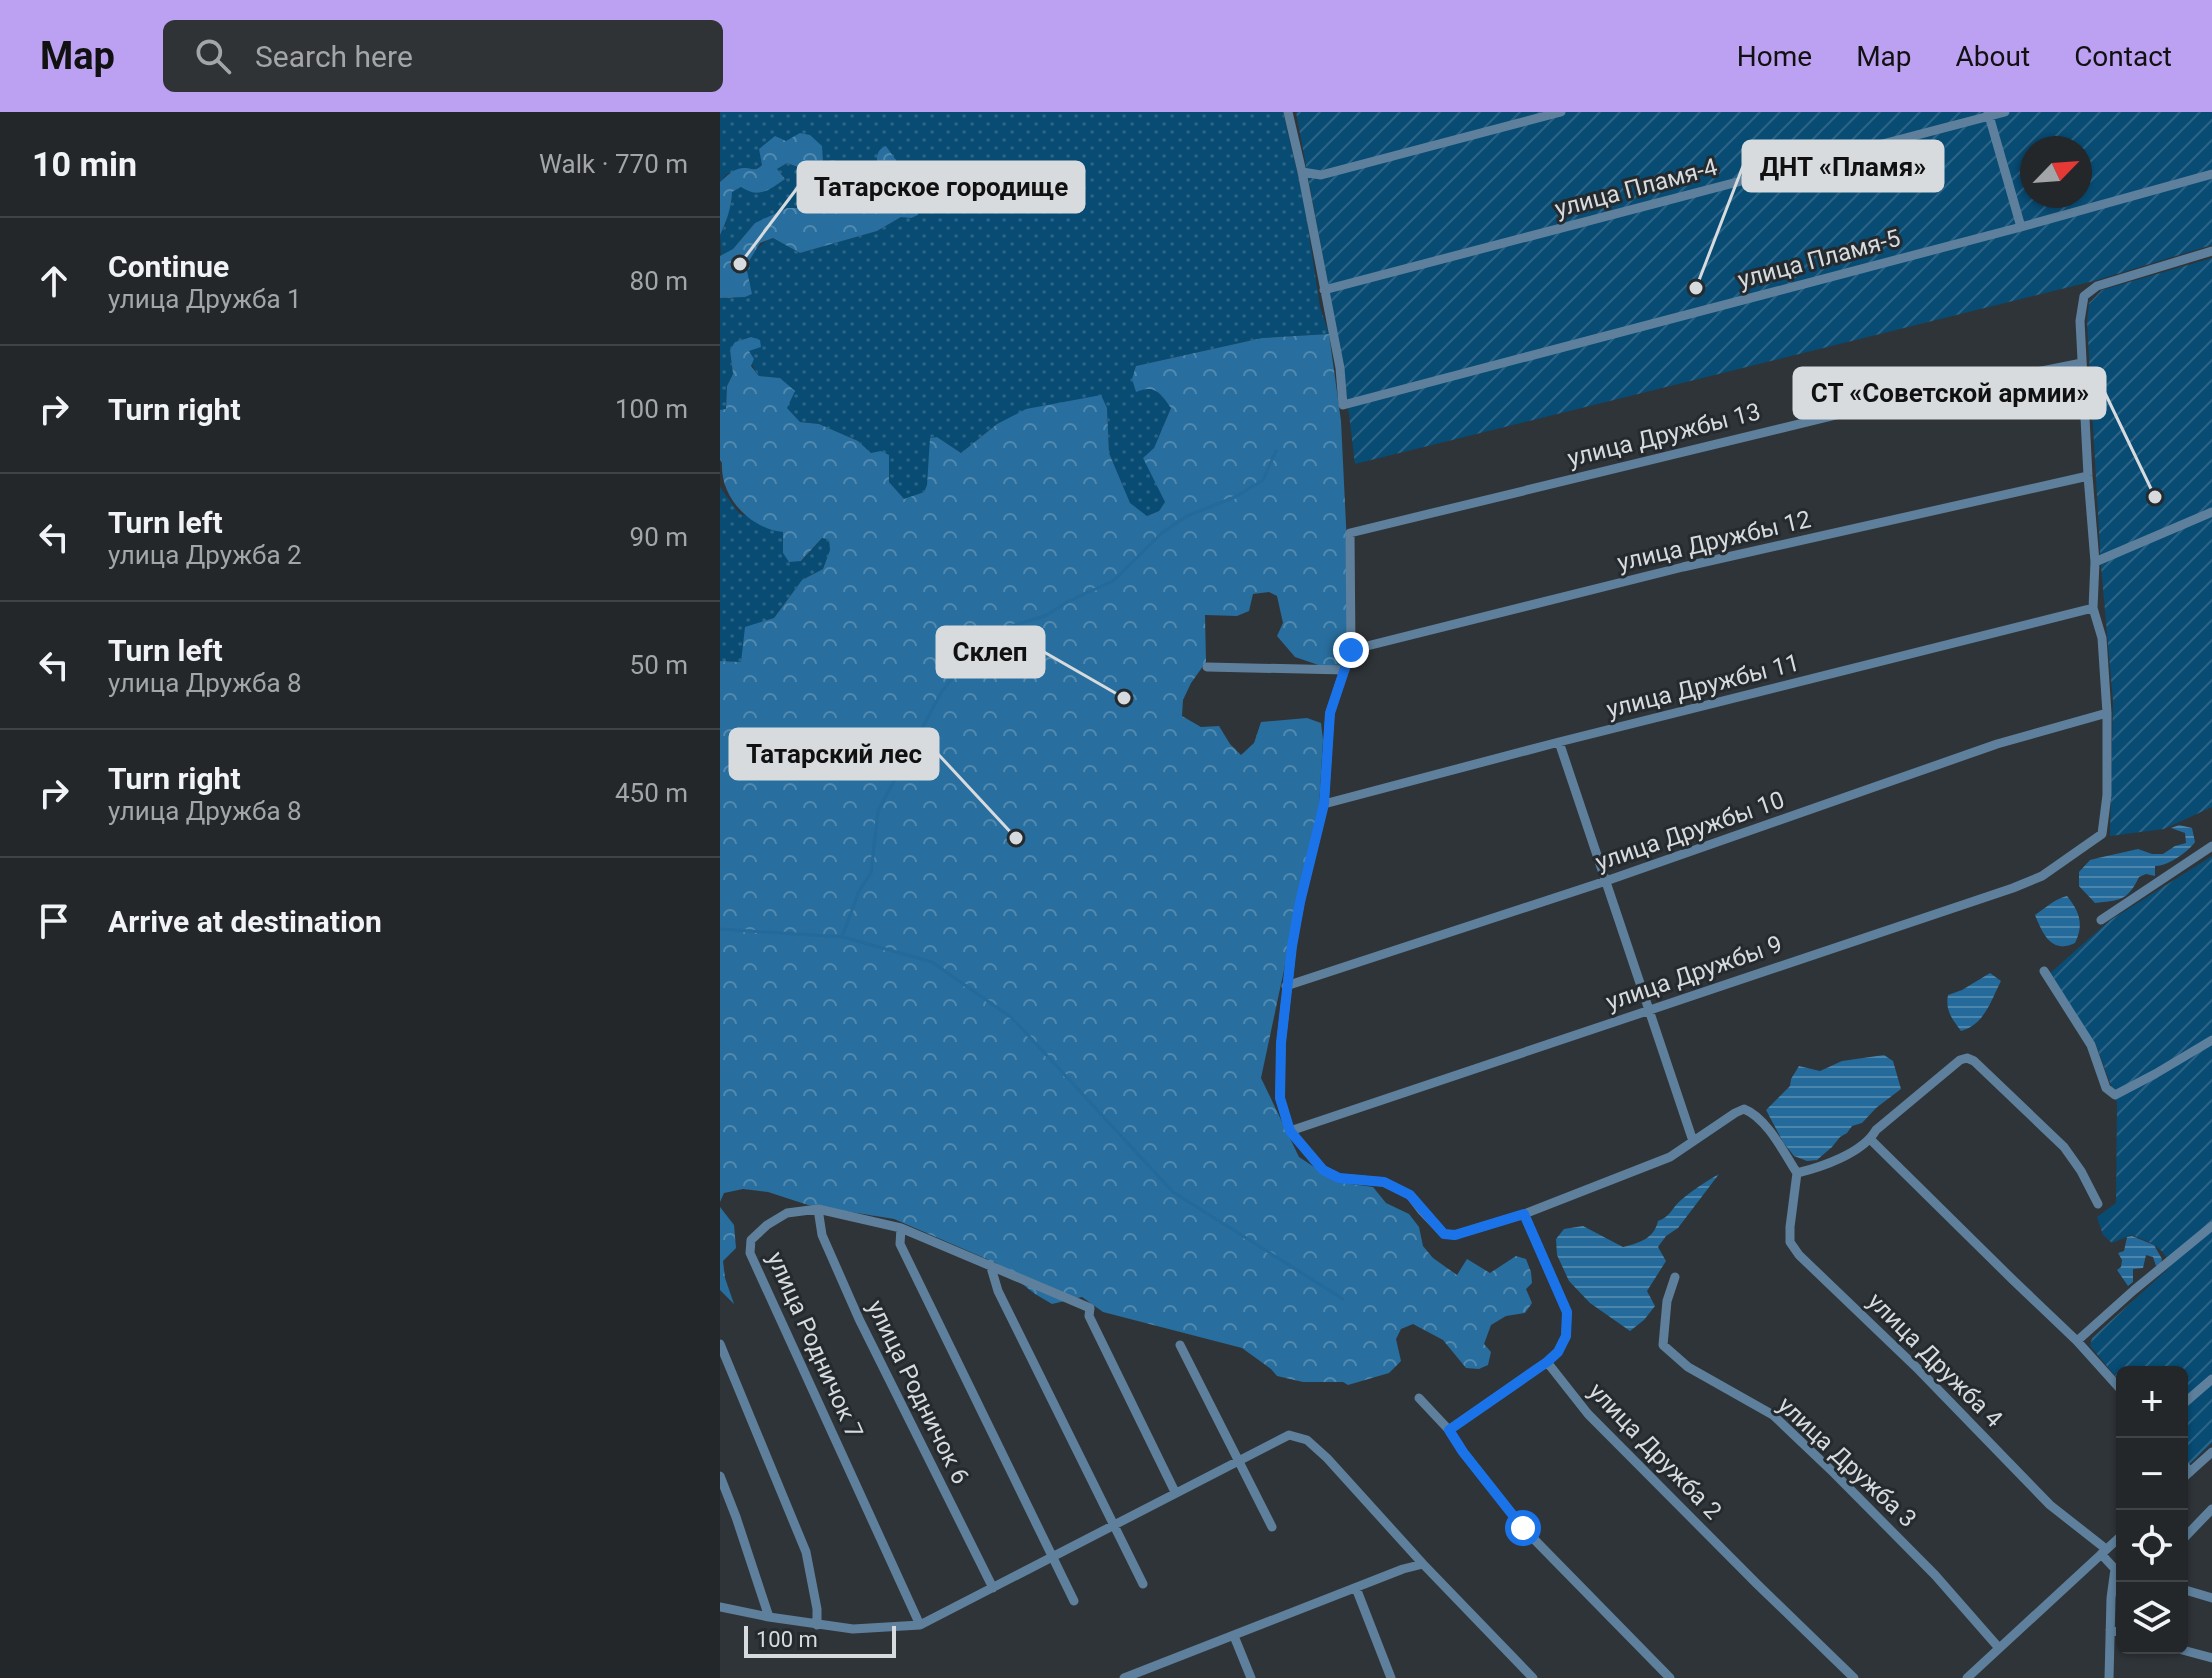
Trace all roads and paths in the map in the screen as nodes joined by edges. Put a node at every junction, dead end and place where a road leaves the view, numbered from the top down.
1 (1288, 112) edge
2 (1561, 112) edge
3 (2005, 112) edge
4 (1989, 114) edge
5 (1302, 172) junction
6 (2212, 174) edge
7 (2021, 227) junction
8 (2212, 251) edge
9 (1324, 290) junction
10 (2082, 363) junction
11 (2088, 476) junction
12 (2212, 512) edge
13 (2095, 562) junction
14 (2093, 608) junction
15 (1351, 650) junction
16 (1207, 667) dead end
17 (1345, 670) junction
18 (2107, 713) junction
19 (1559, 742) junction
20 (1324, 804) junction
21 (2212, 846) edge
22 (1606, 881) junction
23 (2101, 920) dead end
24 (2044, 971) dead end
25 (1286, 986) junction
26 (1649, 1010) junction
27 (2212, 1040) edge
28 (1290, 1131) junction
29 (1871, 1140) junction
30 (1693, 1141) junction
31 (1797, 1173) junction
32 (2098, 1204) dead end
33 (818, 1209) junction
34 (1524, 1214) junction
35 (2212, 1226) edge
36 (901, 1228) junction
37 (990, 1264) junction
38 (1675, 1277) dead end
39 (2077, 1341) junction
40 (720, 1344) edge
41 (1180, 1345) dead end
42 (1547, 1362) junction
43 (2212, 1379) edge
44 (2116, 1384) edge
45 (1419, 1398) dead end
46 (2188, 1400) edge
47 (1449, 1430) junction
48 (2212, 1452) edge
49 (1238, 1460) junction
50 (2188, 1473) edge
51 (720, 1476) edge
52 (1175, 1492) junction
53 (2212, 1509) edge
54 (1114, 1524) junction
55 (1272, 1527) dead end
56 (2188, 1534) edge
57 (2116, 1541) edge
58 (2104, 1552) junction
59 (1053, 1556) junction
60 (1423, 1564) junction
61 (2116, 1566) edge
62 (2117, 1582) edge
63 (1143, 1584) dead end
64 (993, 1588) junction
65 (1356, 1588) junction
66 (2188, 1591) edge
67 (2212, 1598) edge
68 (1074, 1601) dead end
69 (720, 1607) edge
70 (769, 1617) junction
71 (817, 1625) junction
72 (920, 1625) junction
73 (2110, 1630) junction
74 (2116, 1632) edge
75 (1234, 1636) junction
76 (1999, 1648) junction
77 (2188, 1652) edge
78 (2212, 1658) edge
79 (1530, 1677) edge
80 (1124, 1678) edge
81 (1251, 1678) edge
82 (1391, 1678) edge
83 (1670, 1678) edge
84 (1854, 1678) edge
85 (1967, 1678) edge
86 (2109, 1678) edge

1 - 5 street
2 - 5 street
3 - 4 street, улица Пламя-4
4 - 7 street
4 - 9 street, улица Пламя-4
5 - 9 street
6 - 7 street, улица Пламя-5
7 - 9 street, улица Пламя-5
8 - 10 street
10 - 11 street
10 - 15 street, улица Дружбы 13
11 - 13 street
11 - 15 street, улица Дружбы 12
12 - 13 street
13 - 14 street
14 - 18 street
14 - 19 street, улица Дружбы 11
15 - 17 street
16 - 17 street
17 - 20 street
18 - 22 street, улица Дружбы 10
18 - 26 street, улица Дружбы 9
19 - 20 street, улица Дружбы 11
19 - 22 street
20 - 25 street
21 - 23 street
22 - 25 street, улица Дружбы 10
22 - 26 street
24 - 27 street
25 - 28 street
26 - 28 street, улица Дружбы 9
26 - 30 street
28 - 34 street
29 - 31 street
29 - 32 street
29 - 39 street
30 - 31 street
30 - 34 street
31 - 58 street, улица Дружба 4
33 - 36 street, улица Родничок 7
33 - 64 street, улица Родничок 6
33 - 72 street, улица Родничок 7
34 - 42 street
35 - 39 street
36 - 37 street, улица Родничок 7
36 - 59 street
37 - 52 street, улица Родничок 7
37 - 54 street
38 - 76 street, улица Дружба 3
39 - 44 street
40 - 71 street
41 - 49 street
42 - 47 street
42 - 84 street, улица Дружба 2
43 - 46 street
45 - 47 street
47 - 83 street
48 - 50 street
49 - 52 street
49 - 55 street
49 - 60 street
51 - 70 street
52 - 54 street
53 - 56 street
54 - 59 street
54 - 63 street
57 - 58 street
58 - 61 street, улица Дружба 4
58 - 76 street
59 - 64 street
59 - 68 street
60 - 65 street
60 - 79 street
62 - 73 street
64 - 72 street
65 - 75 street
65 - 82 street
66 - 67 street
69 - 70 street
70 - 71 street
71 - 72 street
73 - 74 street
73 - 86 street
75 - 80 street
75 - 81 street
76 - 85 street
77 - 78 street

